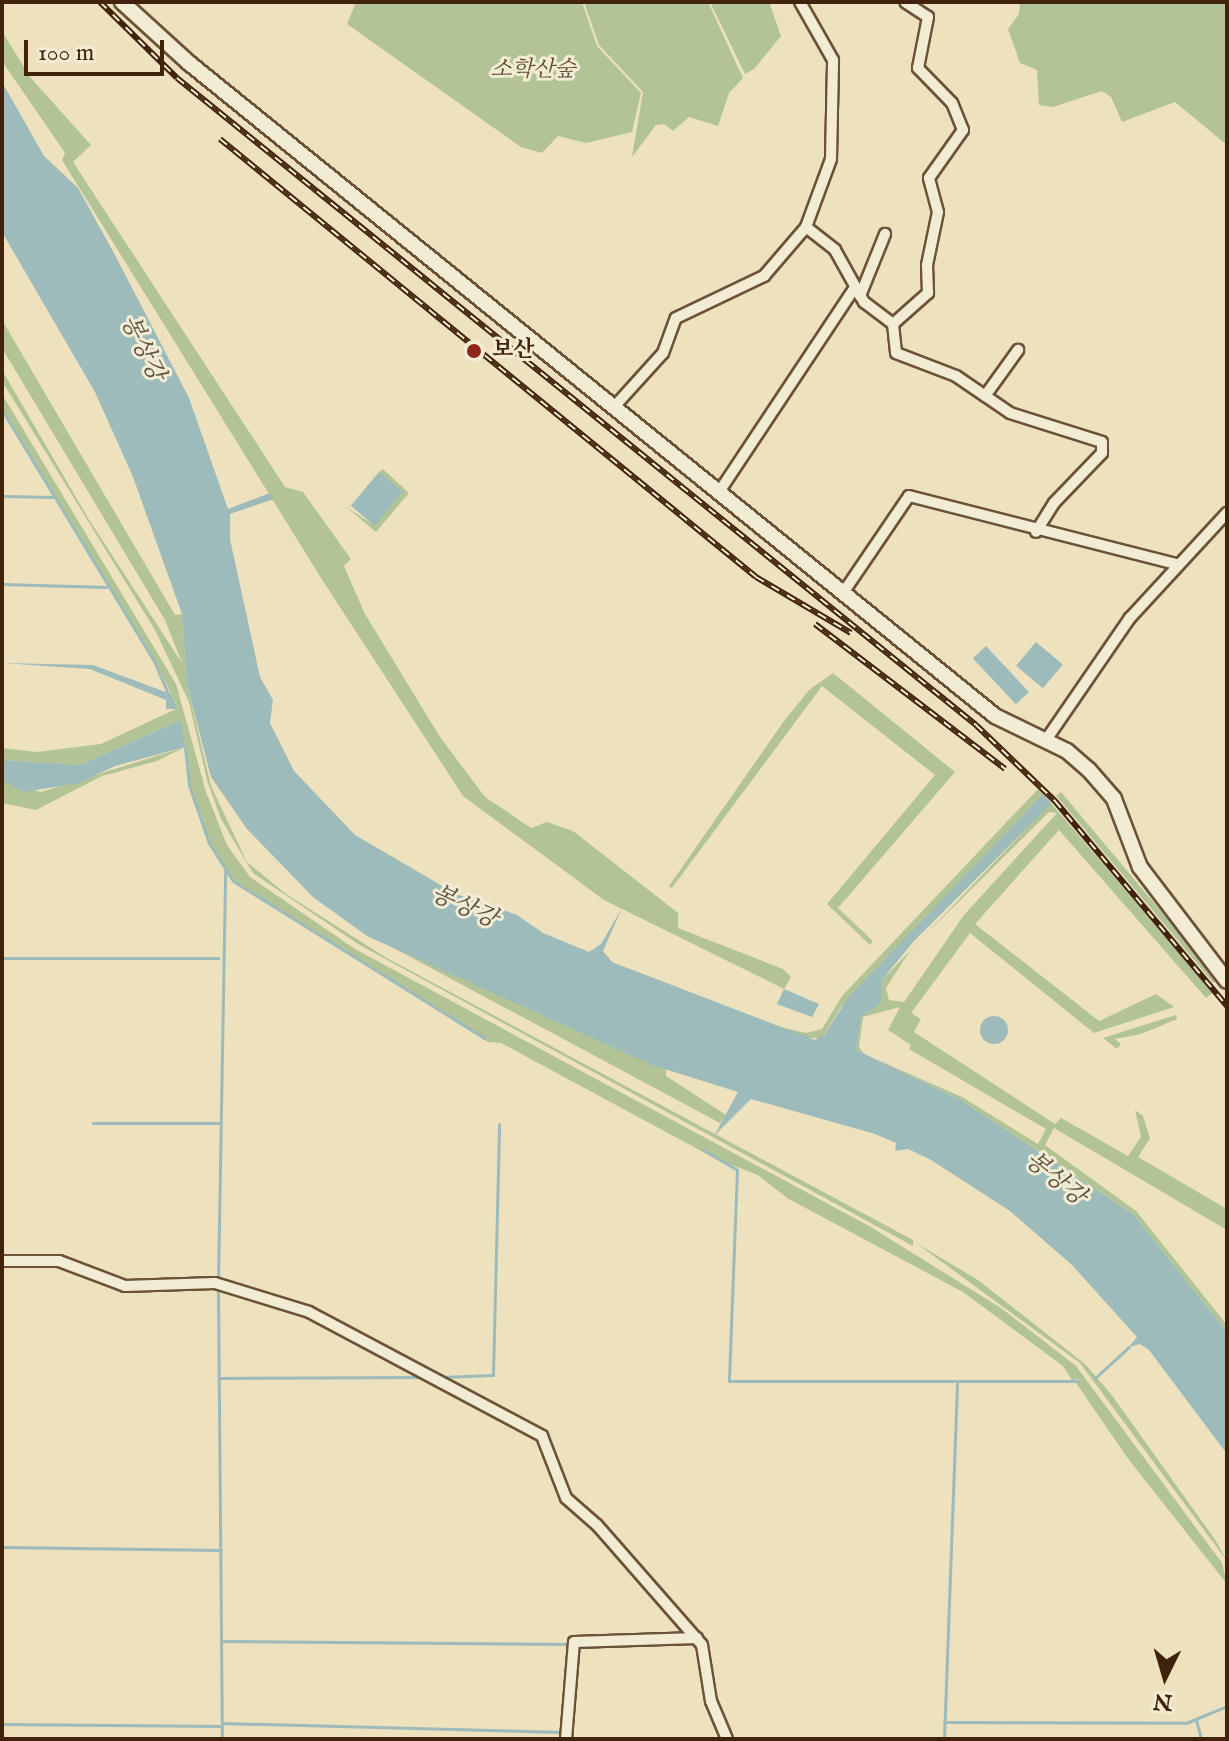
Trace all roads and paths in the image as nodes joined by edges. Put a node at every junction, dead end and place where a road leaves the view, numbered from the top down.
1 (122, 2) edge
2 (800, 2) edge
3 (905, 2) edge
4 (806, 227) junction
5 (885, 234) dead end
6 (857, 293) junction
7 (893, 324) junction
8 (1018, 350) dead end
9 (985, 396) junction
10 (614, 407) junction
11 (719, 492) junction
12 (1224, 521) edge
13 (1036, 532) junction
14 (1175, 564) junction
15 (843, 593) junction
16 (1046, 740) junction
17 (1227, 981) edge
18 (2, 1261) edge
19 (697, 1638) junction
20 (566, 1739) edge
21 (727, 1739) edge

1 - 10 main road
2 - 4 street
3 - 7 street
4 - 6 street
4 - 10 street
5 - 6 street
6 - 7 street
6 - 11 street
7 - 9 street
8 - 9 street
9 - 13 street
10 - 11 main road
11 - 15 main road
12 - 14 street
13 - 14 street
13 - 15 street
14 - 16 street
15 - 16 main road
16 - 17 main road
18 - 19 street
19 - 20 street
19 - 21 street

